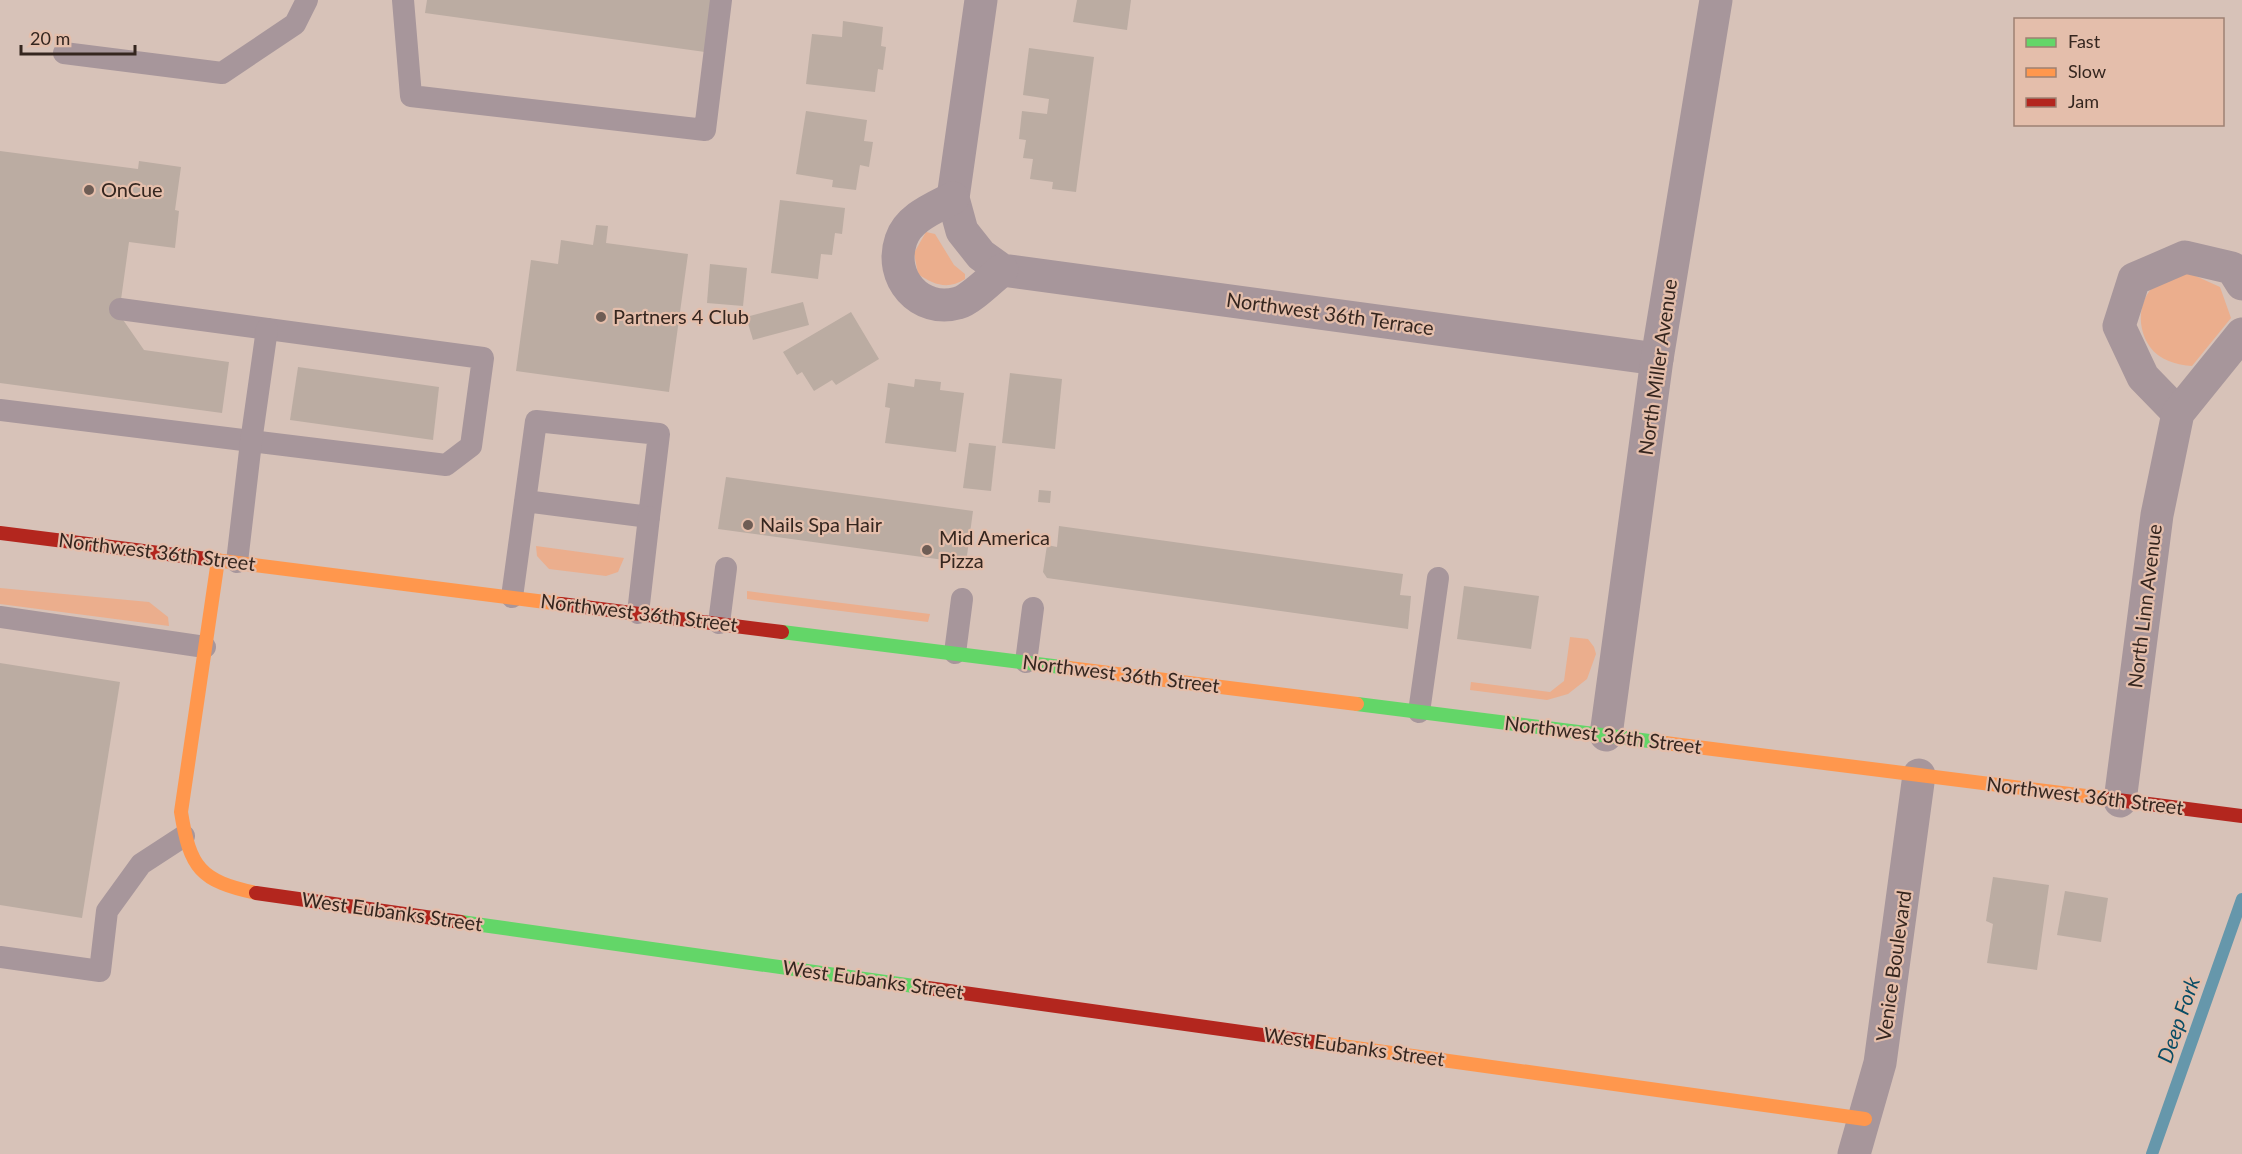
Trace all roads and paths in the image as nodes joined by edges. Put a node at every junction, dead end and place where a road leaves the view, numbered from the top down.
1 (307, 0) edge
2 (402, 0) edge
3 (722, 0) edge
4 (981, 0) edge
5 (1716, 0) edge
6 (64, 53) dead end
7 (953, 198) junction
8 (1002, 270) junction
9 (2242, 284) edge
10 (120, 309) dead end
11 (267, 329) junction
12 (2242, 334) edge
13 (1657, 359) junction
14 (0, 410) edge
15 (2178, 413) junction
16 (251, 442) junction
17 (525, 501) junction
18 (649, 517) junction
19 (0, 533) edge
20 (227, 561) junction
21 (726, 568) dead end
22 (1438, 578) dead end
23 (512, 597) junction
24 (962, 599) dead end
25 (1033, 608) dead end
26 (638, 613) junction
27 (0, 617) edge
28 (719, 623) junction
29 (205, 647) junction
30 (955, 653) junction
31 (1026, 662) junction
32 (1419, 712) junction
33 (1606, 735) junction
34 (1919, 775) junction
35 (2120, 801) junction
36 (2242, 816) edge
37 (184, 836) junction
38 (0, 957) edge
39 (1865, 1119) junction
40 (1854, 1154) edge

1 - 6 lane
2 - 3 lane
4 - 7 street
5 - 13 street, North Miller Avenue
7 - 8 street
7 - 8 street
8 - 13 street, Northwest 36th Terrace
9 - 15 street
10 - 11 lane
11 - 16 lane
11 - 16 lane
12 - 15 street, North Linn Avenue
13 - 33 street, North Miller Avenue
14 - 16 lane
15 - 35 street, North Linn Avenue
16 - 20 lane
17 - 18 lane
17 - 18 lane
17 - 23 lane
18 - 26 lane
19 - 20 street, Northwest 36th Street
20 - 23 street, Northwest 36th Street
20 - 29 street, West Eubanks Street
21 - 28 lane
22 - 32 lane
23 - 26 street, Northwest 36th Street
24 - 30 lane
25 - 31 lane
26 - 28 street, Northwest 36th Street
27 - 29 lane
28 - 30 street, Northwest 36th Street
29 - 37 street, West Eubanks Street
30 - 31 street, Northwest 36th Street
31 - 32 street, Northwest 36th Street
32 - 33 street, Northwest 36th Street
33 - 34 street, Northwest 36th Street
34 - 35 street, Northwest 36th Street
34 - 39 street, Venice Boulevard
35 - 36 street, Northwest 36th Street
37 - 38 lane
37 - 39 street, West Eubanks Street
39 - 40 street, Venice Boulevard

